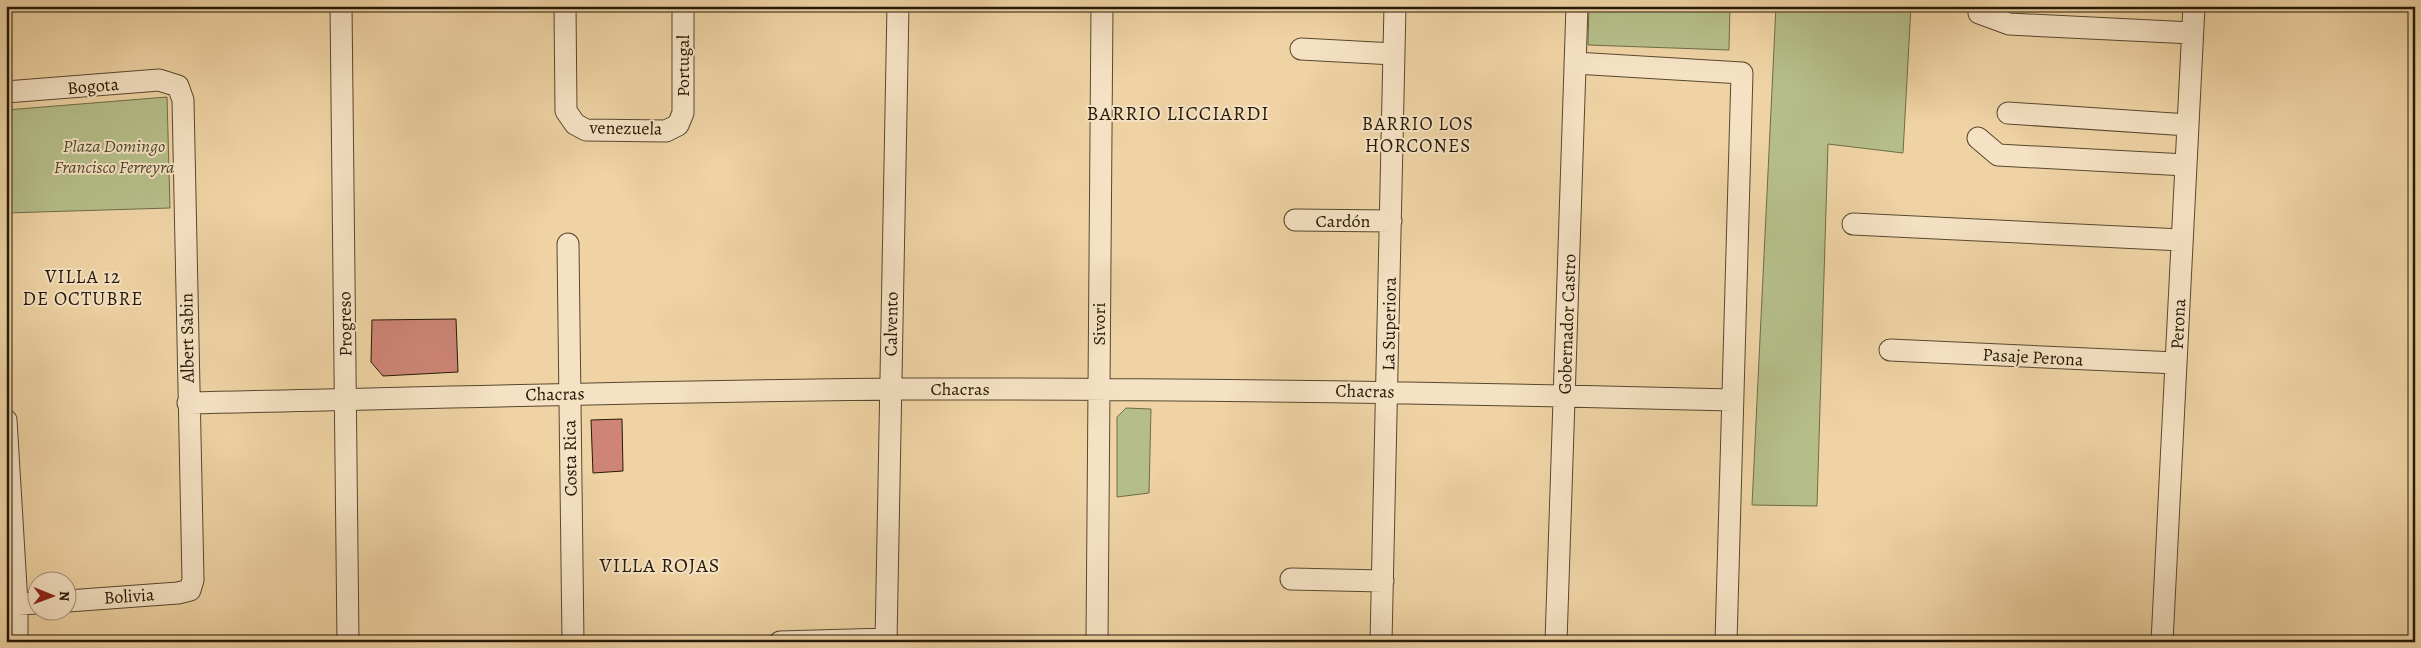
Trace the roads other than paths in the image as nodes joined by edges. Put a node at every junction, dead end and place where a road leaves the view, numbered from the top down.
1 (340, 6) edge
2 (565, 6) edge
3 (683, 6) edge
4 (898, 6) edge
5 (1102, 6) edge
6 (1395, 6) edge
7 (1577, 6) edge
8 (2194, 6) edge
9 (1979, 13) dead end
10 (2192, 33) junction
11 (1301, 49) dead end
12 (1394, 54) junction
13 (1575, 63) junction
14 (178, 86) joint
15 (6, 92) edge
16 (2008, 113) dead end
17 (2188, 125) junction
18 (678, 126) joint
19 (1978, 138) dead end
20 (2186, 165) junction
21 (1295, 220) dead end
22 (1391, 221) junction
23 (1853, 224) dead end
24 (2182, 240) junction
25 (568, 244) dead end
26 (1890, 350) dead end
27 (2176, 363) junction
28 (890, 389) junction
29 (1099, 389) junction
30 (1388, 391) junction
31 (569, 393) junction
32 (1564, 396) junction
33 (346, 400) junction
34 (1732, 400) junction
35 (188, 403) junction
36 (6, 420) edge
37 (1291, 579) dead end
38 (1383, 581) junction
39 (190, 590) joint
40 (78, 599) edge
41 (27, 603) edge
42 (886, 641) edge
43 (17, 642) edge
44 (348, 642) edge
45 (573, 642) edge
46 (780, 642) edge
47 (1097, 642) edge
48 (1381, 642) edge
49 (1556, 642) edge
50 (1726, 642) edge
51 (2162, 642) edge

1 - 33 street, Progreso
2 - 18 street, venezuela
3 - 18 street, Portugal
4 - 28 street, Calvento
5 - 29 street, Sivori
6 - 12 street, La Superiora
7 - 13 street, Gobernador Castro
8 - 10 street, Perona
9 - 10 street
10 - 17 street, Perona
11 - 12 street
12 - 22 street, La Superiora
13 - 32 street, Gobernador Castro
13 - 34 street
14 - 15 street, Bogota
14 - 35 street, Albert Sabin
16 - 17 street
17 - 20 street, Perona
19 - 20 street
20 - 24 street, Perona
21 - 22 street, Cardón
22 - 30 street, La Superiora
23 - 24 street
24 - 27 street, Perona
25 - 31 street, Costa Rica
26 - 27 street, Pasaje Perona
27 - 51 street, Perona
28 - 29 street, Chacras
28 - 31 street, Chacras
28 - 42 street, Calvento
29 - 30 street, Chacras
29 - 47 street, Sivori
30 - 32 street, Chacras
30 - 38 street, La Superiora
31 - 33 street, Chacras
31 - 45 street, Costa Rica
32 - 34 street, Chacras
32 - 49 street, Gobernador Castro
33 - 35 street, Chacras
33 - 44 street, Progreso
34 - 50 street
35 - 39 street, Albert Sabin
36 - 41 street
37 - 38 street
38 - 48 street, La Superiora
39 - 40 street, Bolivia
41 - 43 street
42 - 46 street

